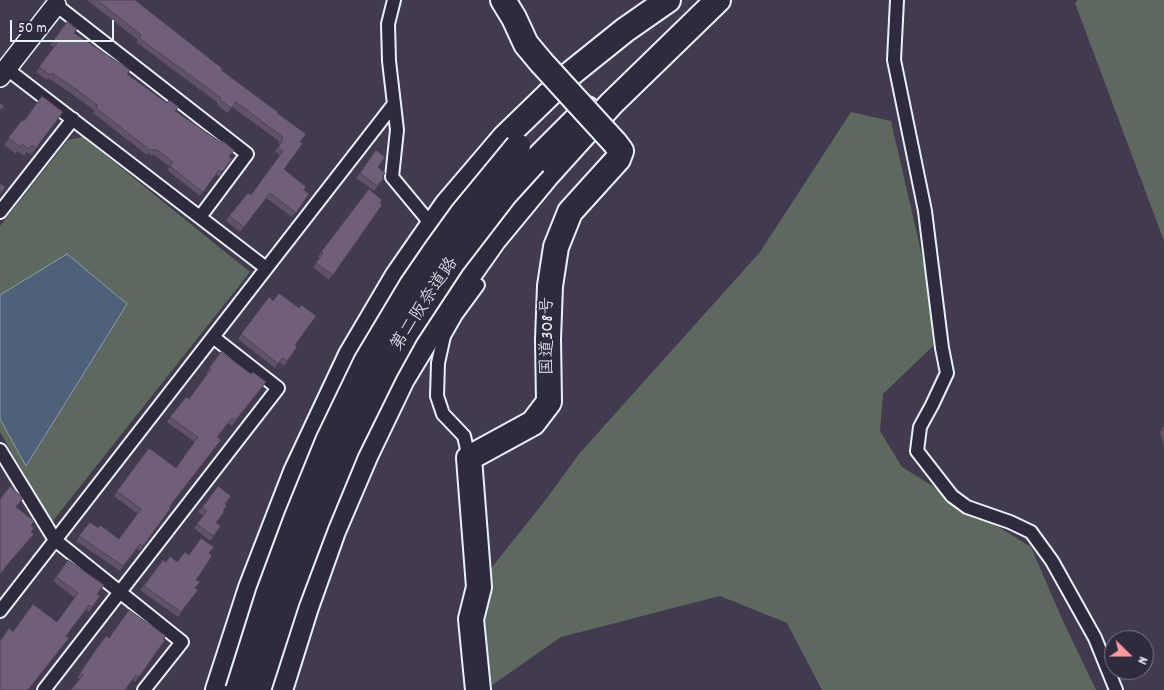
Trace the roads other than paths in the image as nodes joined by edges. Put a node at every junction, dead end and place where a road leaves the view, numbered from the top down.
1 (394, 0) edge
2 (503, 0) edge
3 (668, 0) edge
4 (676, 0) edge
5 (714, 0) edge
6 (718, 0) edge
7 (898, 0) edge
8 (56, 6) joint
9 (3, 73) edge
10 (394, 104) junction
11 (73, 119) junction
12 (526, 154) junction
13 (0, 212) edge
14 (200, 217) junction
15 (426, 218) dead end
16 (266, 268) junction
17 (478, 285) dead end
18 (213, 337) junction
19 (469, 458) junction
20 (2, 459) edge
21 (55, 540) junction
22 (120, 593) junction
23 (0, 611) edge
24 (44, 690) edge
25 (144, 690) edge
26 (218, 690) edge
27 (238, 690) edge
28 (258, 690) edge
29 (280, 690) edge
30 (478, 690) edge
31 (1116, 690) edge

1 - 10 street
2 - 19 highway, 国道308号, bridge
3 - 26 highway
4 - 12 highway, 第二阪奈道路
5 - 12 highway, 第二阪奈道路
6 - 29 highway
7 - 31 street
8 - 9 street
8 - 14 street
9 - 11 street
10 - 15 street
10 - 16 street
11 - 13 street
11 - 14 street
12 - 27 highway, 第二阪奈道路, bridge
12 - 28 highway, 第二阪奈道路, bridge
14 - 16 street
16 - 18 street
17 - 19 street
18 - 21 street
18 - 22 street
19 - 30 highway
20 - 21 street
21 - 22 street
21 - 23 street
22 - 24 street
22 - 25 street

